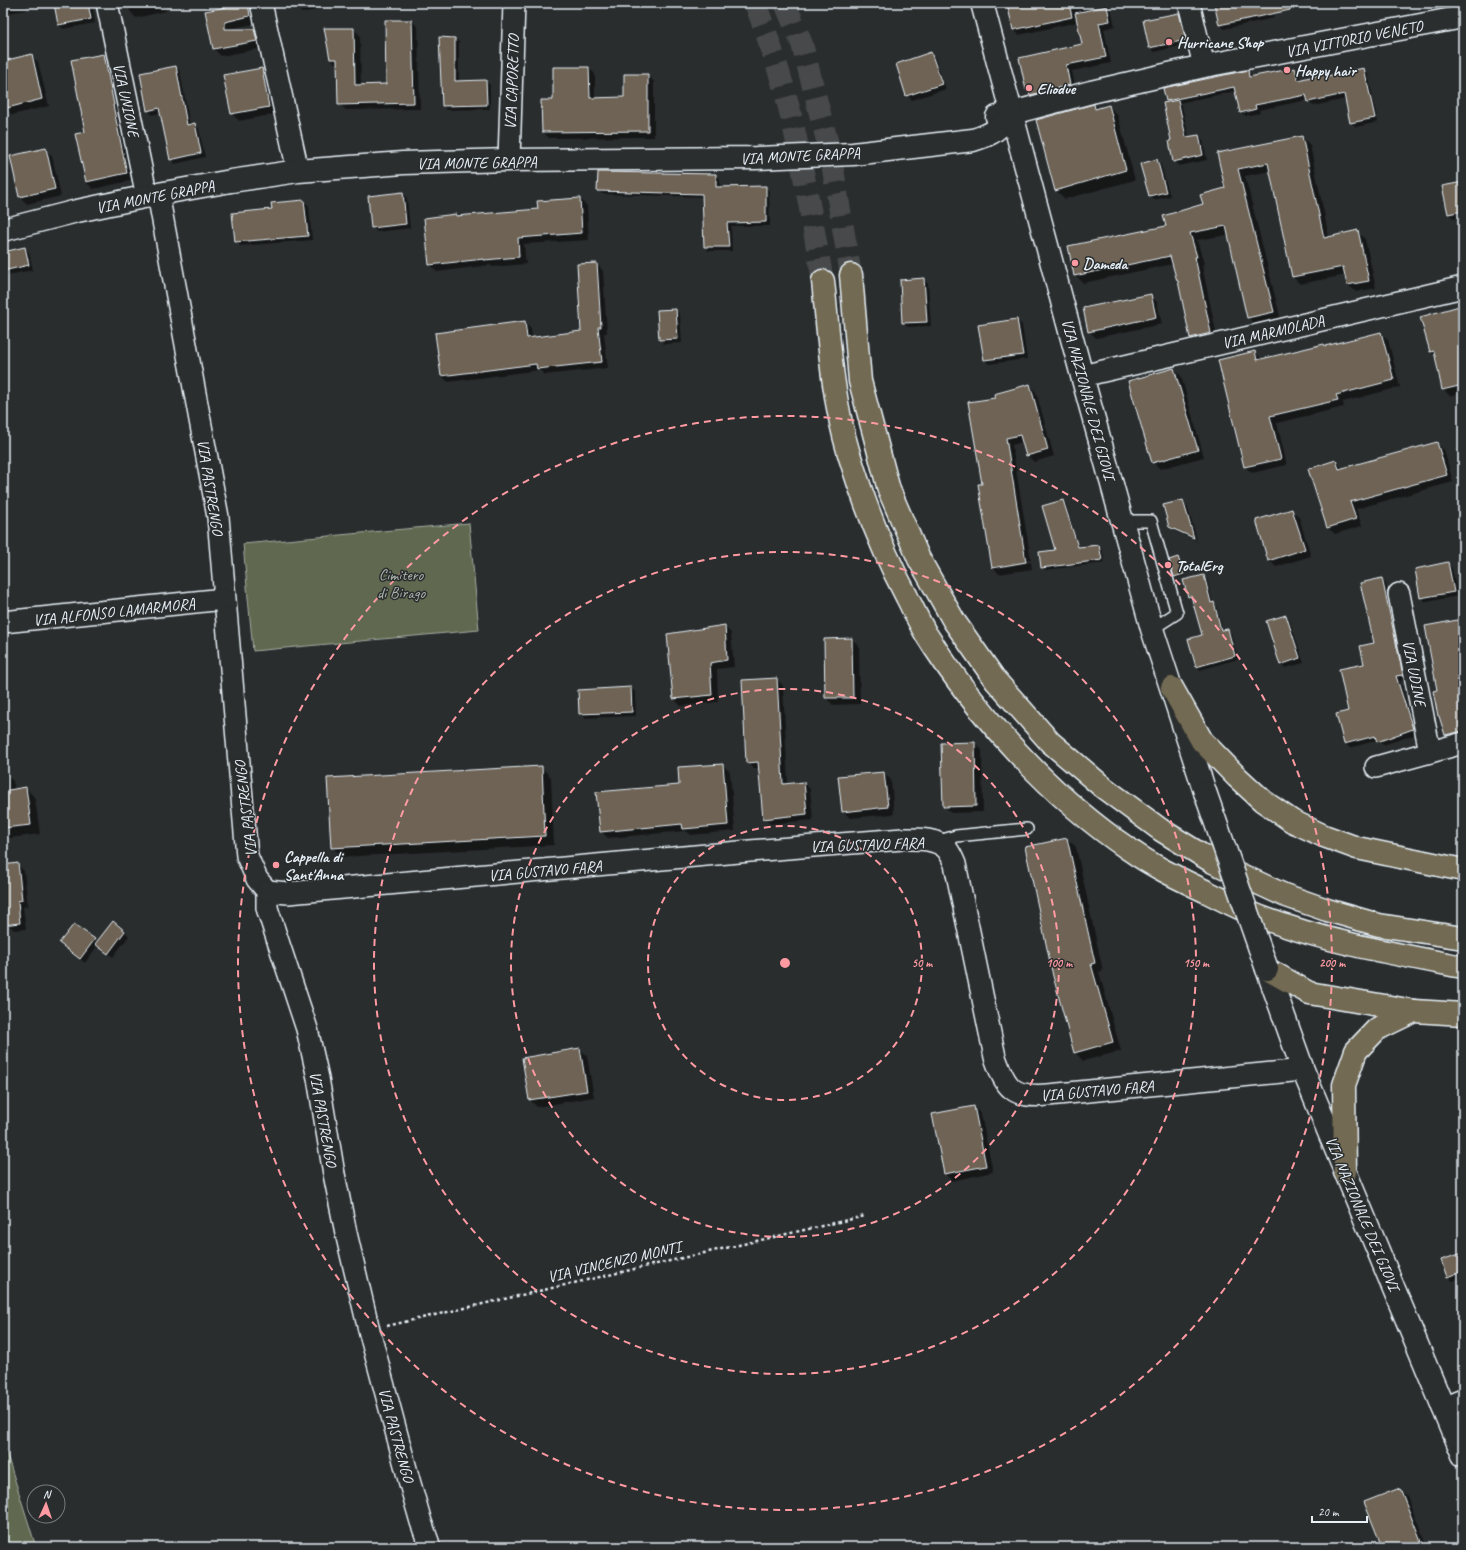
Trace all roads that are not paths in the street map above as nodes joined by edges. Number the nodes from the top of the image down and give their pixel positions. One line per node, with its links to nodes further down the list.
1 (106, 3): 11 (street, VIA UNIONE)
2 (261, 3): 10 (street)
3 (514, 3): 9 (street, VIA CAPORETTO)
4 (982, 3): 8 (main road, VIA NAZIONALE DEI GIOVI)
5 (1189, 3): 7 (street)
6 (1463, 19): 7 (main road, VIA VITTORIO VENETO)
7 (1204, 66): 8 (main road, VIA VITTORIO VENETO)
8 (1011, 113): 9 (main road, VIA MONTE GRAPPA); 16 (main road, VIA NAZIONALE DEI GIOVI)
9 (509, 160): 10 (main road, VIA MONTE GRAPPA)
10 (298, 171): 11 (main road, VIA MONTE GRAPPA)
11 (152, 196): 12 (main road, VIA MONTE GRAPPA); 19 (street, VIA PASTRENGO)
12 (4, 227)
13 (851, 275): 30 (highway)
14 (822, 281): 31 (highway)
15 (1463, 287): 16 (street, VIA MARMOLADA)
16 (1082, 376): 17 (main road, VIA NAZIONALE DEI GIOVI)
17 (1122, 521): 21 (main road, VIA NAZIONALE DEI GIOVI); 21 (lane)
18 (1399, 594): 24 (street, VIA UDINE)
19 (224, 600): 20 (street, VIA ALFONSO LAMARMORA); 29 (street, VIA PASTRENGO)
20 (3, 622)
21 (1152, 629): 22 (main road, VIA NAZIONALE DEI GIOVI)
22 (1172, 688): 28 (highway); 32 (main road, VIA NAZIONALE DEI GIOVI, bridge)
23 (1463, 743): 24 (street)
24 (1430, 752): 25 (street)
25 (1376, 767)
26 (1027, 829): 27 (lane)
27 (935, 842): 29 (street, VIA GUSTAVO FARA); 35 (street, VIA GUSTAVO FARA)
28 (1463, 870)
29 (267, 891): 39 (street, VIA PASTRENGO)
30 (1463, 938)
31 (1463, 967)
32 (1267, 969): 33 (highway); 35 (main road, VIA NAZIONALE DEI GIOVI)
33 (1414, 1011): 34 (highway); 36 (highway)
34 (1463, 1014)
35 (1303, 1070): 36 (main road, VIA NAZIONALE DEI GIOVI)
36 (1345, 1172): 37 (main road, VIA NAZIONALE DEI GIOVI)
37 (1453, 1404): 38 (main road, VIA NAZIONALE DEI GIOVI)
38 (1463, 1455)
39 (430, 1547)

